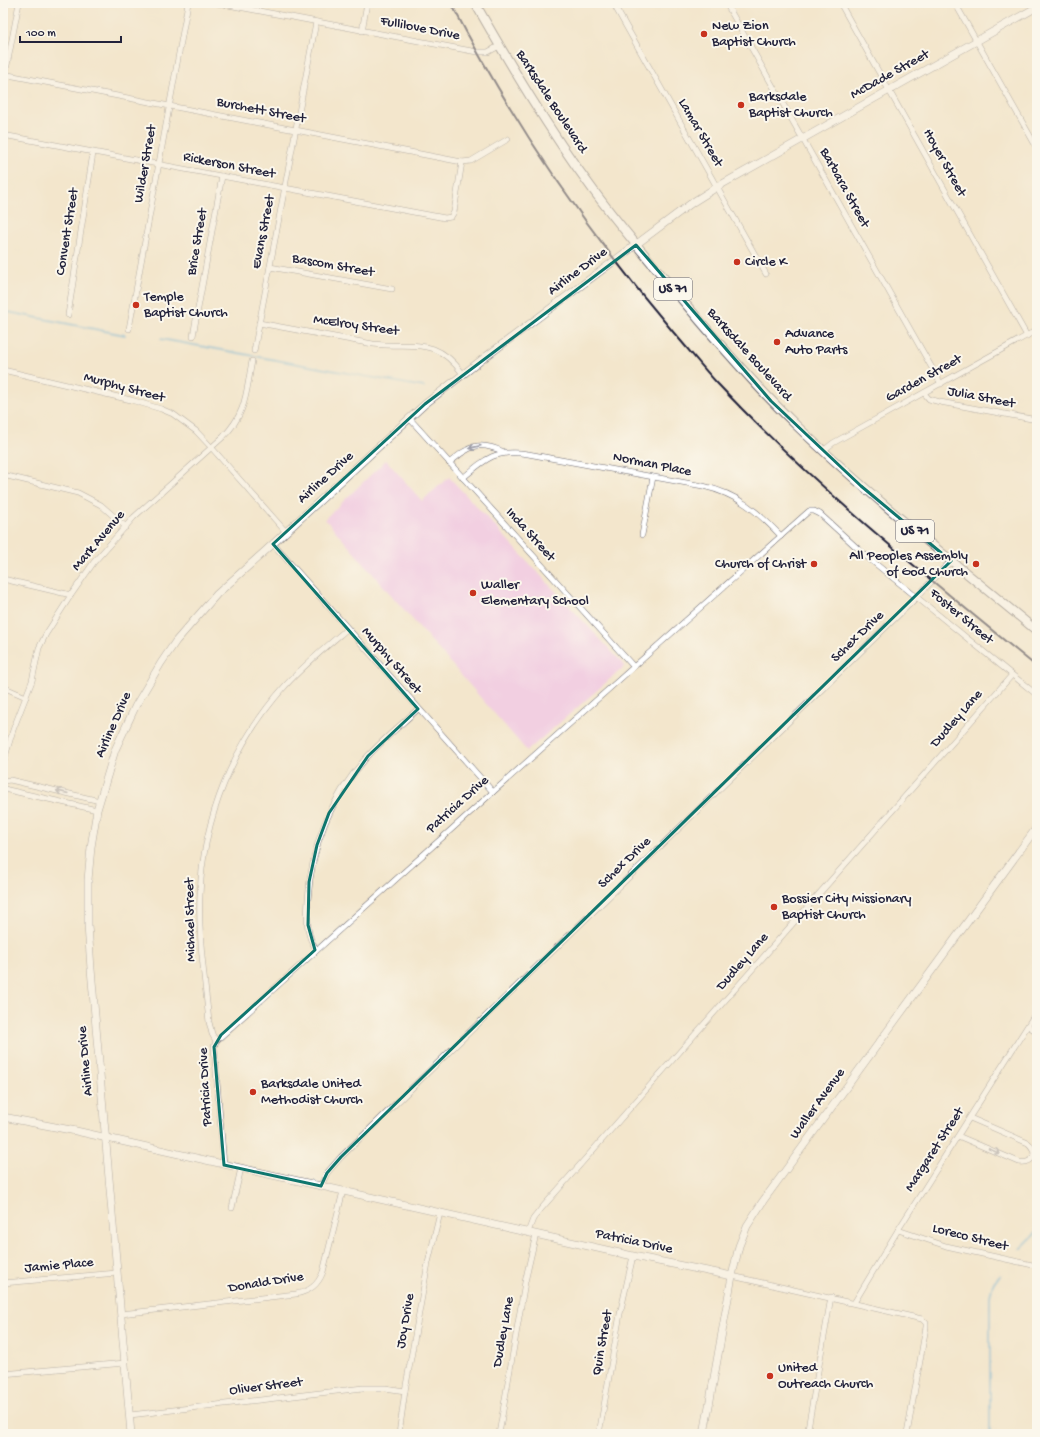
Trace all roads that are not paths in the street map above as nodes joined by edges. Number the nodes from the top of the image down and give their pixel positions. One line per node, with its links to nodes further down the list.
1 (19, 3): 15 (street)
2 (188, 3): 18 (street, Wilder Street)
3 (217, 3): 11 (street, Fullilove Drive)
4 (367, 3): 12 (street)
5 (475, 3): 14 (main road, Barksdale Boulevard / US 71)
6 (613, 3): 28 (street, Lamar Street)
7 (726, 3): 22 (street, Barbara Street)
8 (840, 3): 17 (street, Hoyer Street)
9 (955, 3): 13 (street)
10 (1037, 7): 13 (street, McDade Street)
11 (316, 22): 12 (street, Fullilove Drive); 19 (street, Evans Street)
12 (362, 31): 14 (street, Fullilove Drive)
13 (977, 41): 17 (street, McDade Street); 23 (street)
14 (499, 46): 30 (main road, Barksdale Boulevard / US 71)
15 (4, 74): 16 (street); 18 (street, Burchett Street)
16 (3, 86)
17 (889, 90): 22 (street, McDade Street); 39 (street, Hoyer Street)
18 (169, 106): 19 (street, Burchett Street); 26 (street, Wilder Street)
19 (296, 130): 25 (street, Burchett Street); 29 (street, Evans Street)
20 (3, 135): 24 (street, Rickerson Street)
21 (508, 139): 25 (street)
22 (802, 139): 28 (street, McDade Street); 44 (street, Barbara Street)
23 (1037, 148)
24 (93, 153): 26 (street, Rickerson Street); 34 (street, Convent Street)
25 (462, 162): 29 (street, Rickerson Street)
26 (158, 164): 27 (street, Rickerson Street); 36 (street, Wilder Street)
27 (222, 176): 29 (street, Rickerson Street); 38 (street, Brice Street)
28 (717, 187): 30 (street, McDade Street); 32 (street, Lamar Street)
29 (285, 189): 31 (street, Evans Street)
30 (636, 245): 43 (street, Airline Drive); 49 (main road, Barksdale Boulevard / US 71)
31 (270, 267): 33 (street, Bascom Street); 35 (street, Evans Street)
32 (766, 274)
33 (392, 289)
34 (68, 315)
35 (259, 323): 40 (street, Evans Street); 43 (street, McElroy Street)
36 (129, 329)
37 (1037, 330): 39 (street, Garden Street)
38 (193, 336)
39 (1027, 336): 44 (street, Garden Street)
40 (254, 351)
41 (252, 361): 48 (street, Mark Avenue)
42 (3, 370): 48 (street, Murphy Street)
43 (463, 374): 46 (street, Airline Drive)
44 (941, 384): 45 (street, Garden Street)
45 (924, 393): 47 (street, Julia Street); 49 (street, Garden Street)
46 (410, 419): 51 (street, Inda Street); 57 (street, Airline Drive)
47 (1037, 420)
48 (211, 447): 56 (street, Mark Avenue); 57 (street, Murphy Street)
49 (823, 451): 61 (main road, Barksdale Boulevard / US 71)
50 (504, 452): 51 (street, Norman Place, one-way to 51); 53 (street, Norman Place); 54 (street, Norman Place)
51 (449, 463): 54 (street, Inda Street)
52 (3, 475): 56 (street)
53 (653, 477): 58 (street); 59 (street, Norman Place)
54 (463, 478): 67 (street, Inda Street)
55 (814, 511): 59 (street, Patricia Drive); 64 (street, Foster Street)
56 (126, 527): 63 (street, Mark Avenue)
57 (286, 532): 60 (street, Airline Drive)
58 (642, 535)
59 (781, 536): 67 (street, Patricia Drive)
60 (273, 544): 65 (street, Murphy Street); 77 (street, Airline Drive)
61 (951, 561): 64 (street, Schex Drive); 66 (main road, Barksdale Boulevard / US 71)
62 (3, 579): 63 (street)
63 (71, 595): 71 (street, Mark Avenue)
64 (917, 597): 68 (street, Foster Street); 91 (street, Schex Drive)
65 (347, 629): 72 (street, Murphy Street); 84 (street, Michael Street)
66 (1037, 631)
67 (633, 666): 76 (street, Patricia Drive)
68 (1012, 675): 70 (street, Foster Street); 96 (street, Dudley Lane)
69 (3, 687): 71 (street)
70 (1037, 695)
71 (26, 697): 73 (street, Mark Avenue)
72 (418, 709): 76 (street, Murphy Street); 80 (street)
73 (3, 764)
74 (3, 781): 77 (street, one-way to 74)
75 (3, 788): 78 (street)
76 (492, 792): 80 (street, Patricia Drive)
77 (100, 801): 78 (street, Airline Drive)
78 (97, 810): 88 (street, Airline Drive)
79 (1037, 827): 101 (street, Waller Avenue)
80 (317, 949): 84 (street, Patricia Drive)
81 (1037, 1012): 82 (street, Margaret Street)
82 (1028, 1026): 83 (street); 86 (street, Margaret Street)
83 (1037, 1032)
84 (216, 1041): 89 (street, Patricia Drive)
85 (3, 1117): 88 (street, Patricia Drive)
86 (970, 1118): 87 (street, Margaret Street); 87 (street, one-way to 86)
87 (958, 1136): 95 (street, Margaret Street)
88 (105, 1138): 89 (street, Patricia Drive); 100 (street, Airline Drive)
89 (224, 1165): 90 (street, Patricia Drive)
90 (241, 1168): 91 (street, Patricia Drive); 93 (street)
91 (321, 1186): 92 (street, Patricia Drive)
92 (343, 1191): 94 (street, Patricia Drive); 105 (street, Donald Drive)
93 (232, 1208)
94 (440, 1213): 96 (street, Patricia Drive); 108 (street, Joy Drive)
95 (898, 1230): 99 (street, Loreco Street); 104 (street, Margaret Street)
96 (528, 1232): 97 (street, Patricia Drive)
97 (536, 1234): 98 (street, Patricia Drive); 112 (street, Dudley Lane)
98 (633, 1256): 101 (street, Patricia Drive); 113 (street, Quin Street)
99 (1037, 1266)
100 (117, 1273): 102 (street, Jamie Place); 105 (street, Airline Drive)
101 (732, 1276): 103 (street, Patricia Drive); 114 (street, Waller Avenue)
102 (3, 1283)
103 (831, 1297): 104 (street, Patricia Drive); 115 (street)
104 (854, 1303): 116 (street, Patricia Drive)
105 (121, 1314): 106 (street, Airline Drive)
106 (125, 1363): 107 (street); 109 (street, Airline Drive)
107 (3, 1374)
108 (406, 1391): 109 (street, Oliver Street); 111 (street, Joy Drive)
109 (130, 1415): 110 (street, Airline Drive)
110 (131, 1434)
111 (399, 1434)
112 (499, 1434)
113 (599, 1434)
114 (704, 1434)
115 (807, 1434)
116 (907, 1434)

